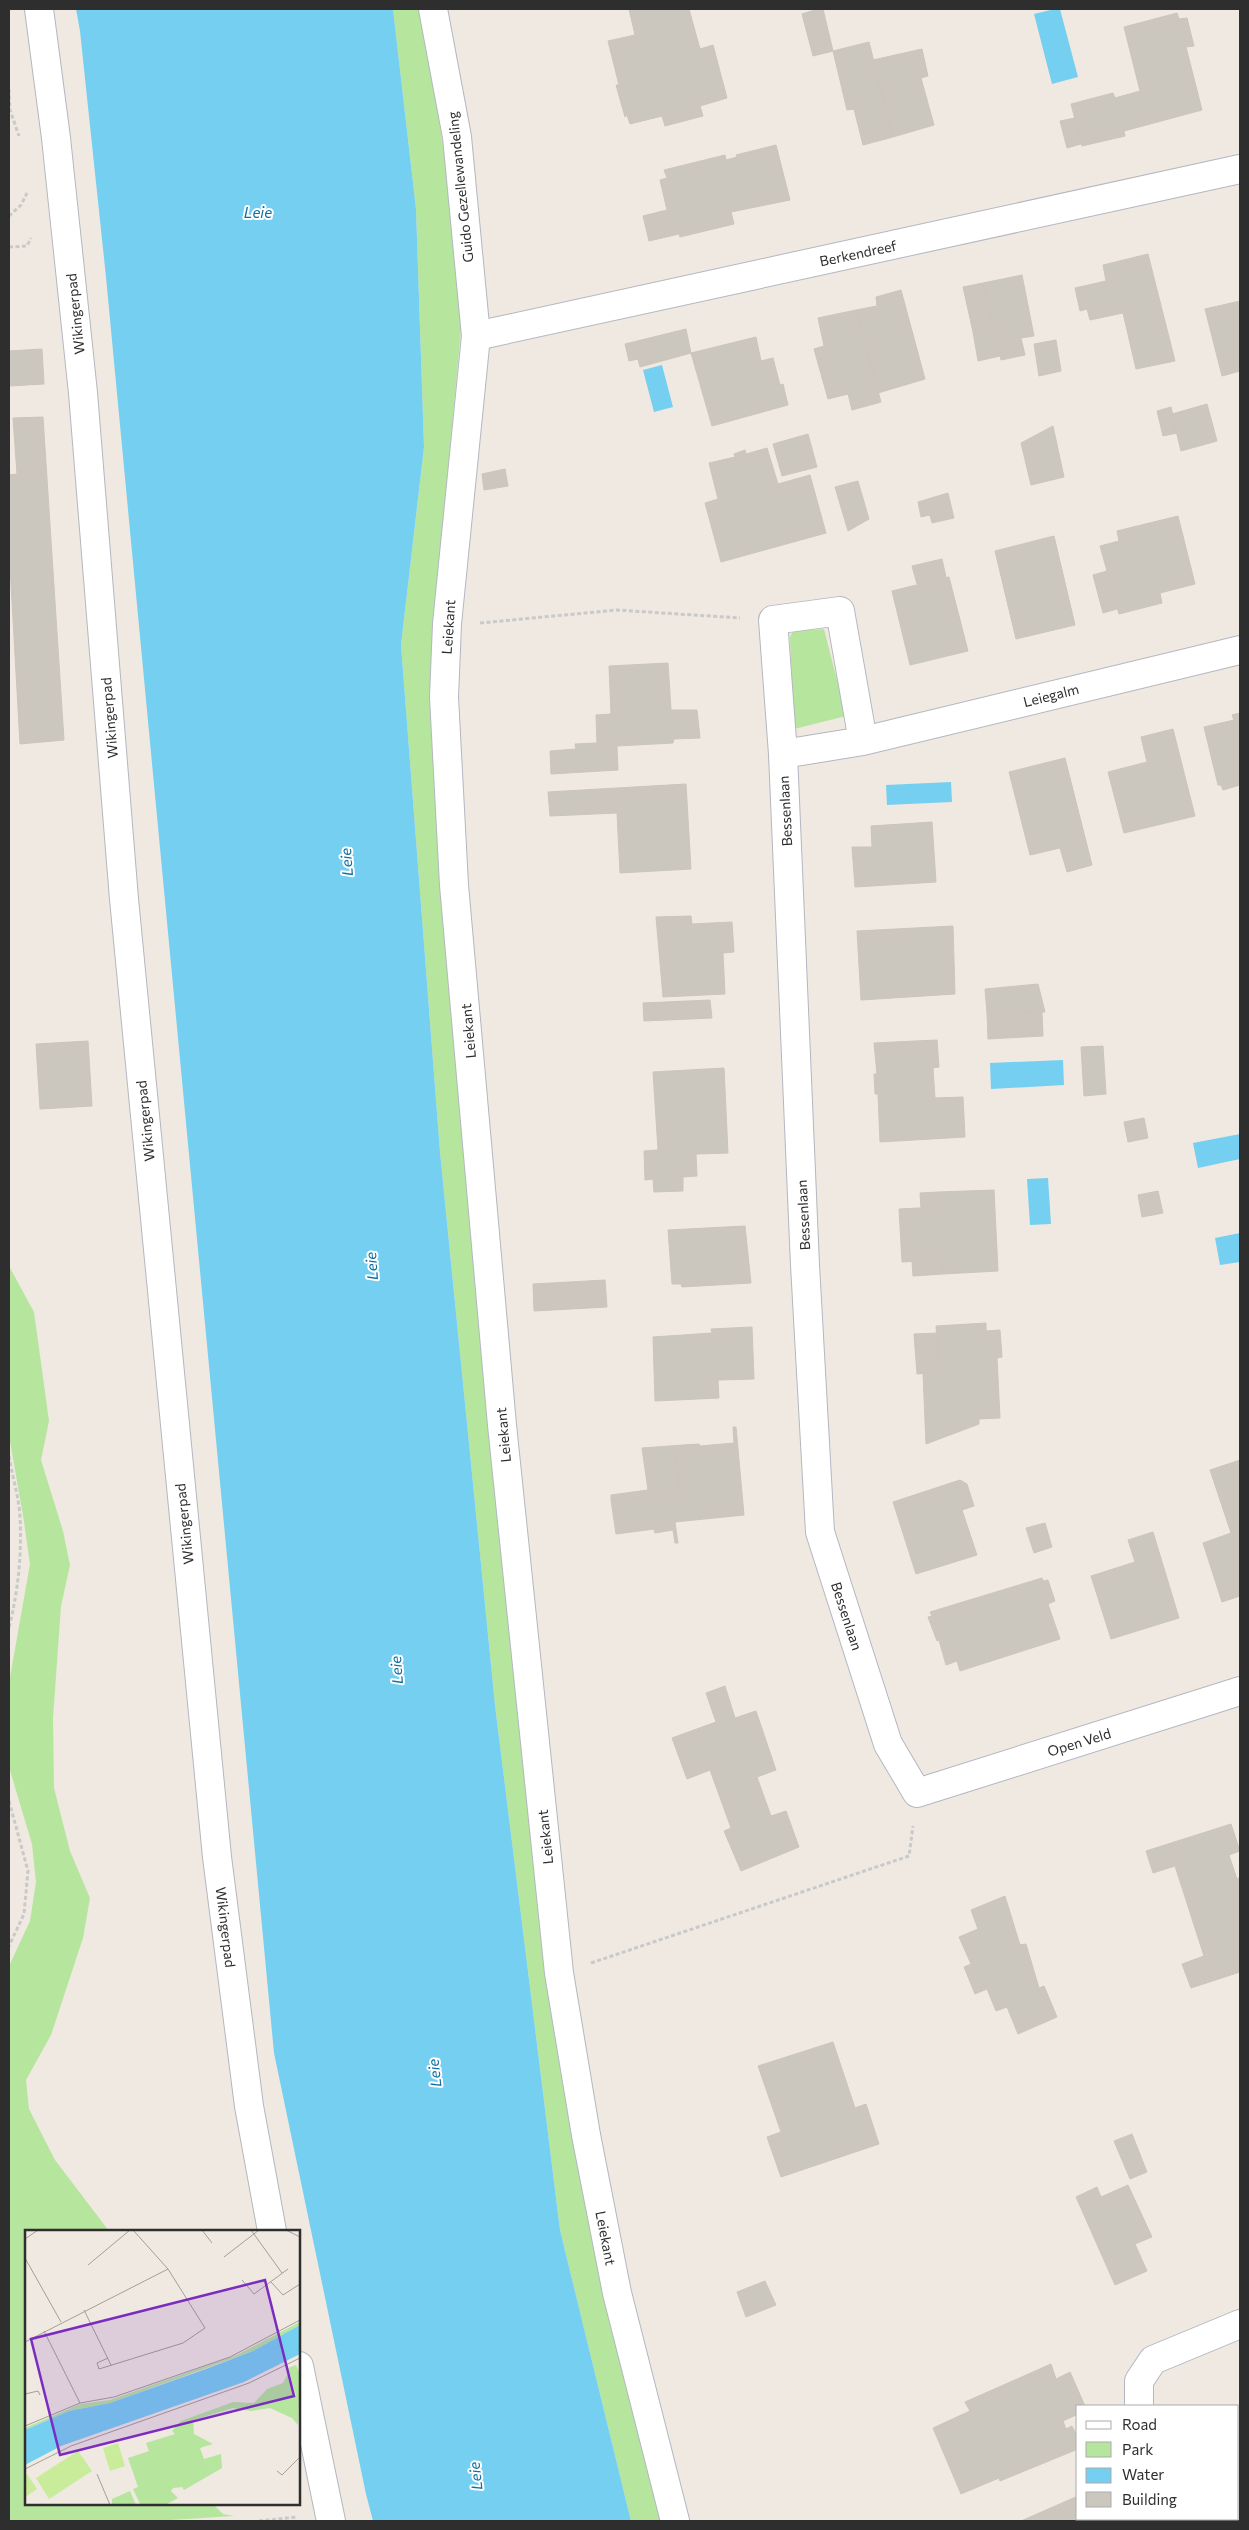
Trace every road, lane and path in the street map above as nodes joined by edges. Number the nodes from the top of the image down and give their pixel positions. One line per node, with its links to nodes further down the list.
1 (39, 9): 19 (street, Wikingerpad)
2 (433, 9): 6 (street, Guido Gezellewandeling)
3 (1240, 169): 6 (street, Berkendreef)
4 (30, 186): 5 (path)
5 (9, 216)
6 (476, 336): 8 (street, Leiekant)
7 (773, 620): 8 (path); 10 (street); 11 (street, Bessenlaan)
8 (448, 624): 18 (street, Leiekant)
9 (1240, 650): 10 (street, Leiegalm)
10 (863, 741): 11 (street, Leiegalm)
11 (783, 754): 15 (street, Bessenlaan)
12 (9, 1456): 13 (path)
13 (9, 1628)
14 (1240, 1691): 15 (street, Open Veld)
15 (917, 1793): 18 (path)
16 (9, 1801): 17 (path)
17 (9, 1946)
18 (559, 1974): 24 (street, Leiekant)
19 (272, 2230)
20 (1240, 2324): 22 (street)
21 (300, 2371): 23 (street)
22 (1139, 2405)
23 (331, 2521)
24 (675, 2521)

